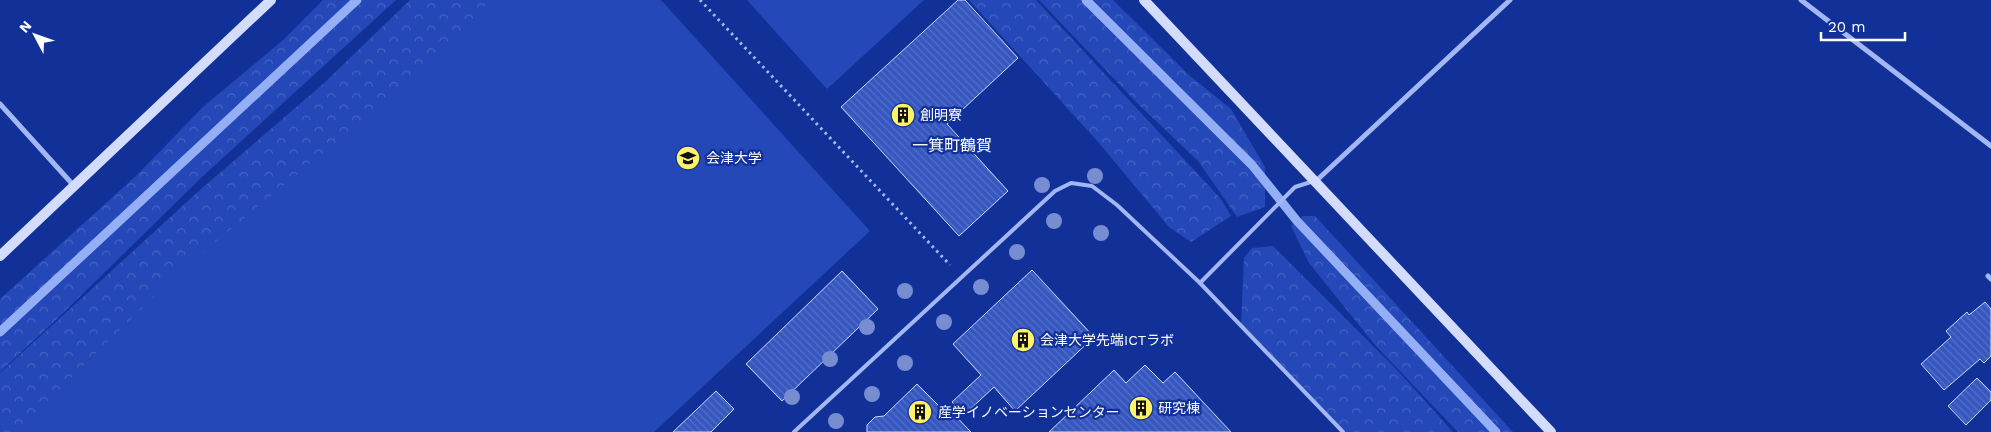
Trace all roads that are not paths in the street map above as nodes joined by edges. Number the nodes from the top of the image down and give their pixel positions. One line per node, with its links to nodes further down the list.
1 (271, 0): 8 (street)
2 (1144, 0): 7 (street)
3 (1510, 0): 7 (street)
4 (1801, 0): 6 (street)
5 (0, 104): 8 (street)
6 (1991, 146)
7 (1316, 181): 10 (lane); 13 (street)
8 (75, 186): 9 (street)
9 (0, 256)
10 (1200, 283): 11 (lane); 12 (lane)
11 (794, 432)
12 (1343, 432)
13 (1551, 432)

